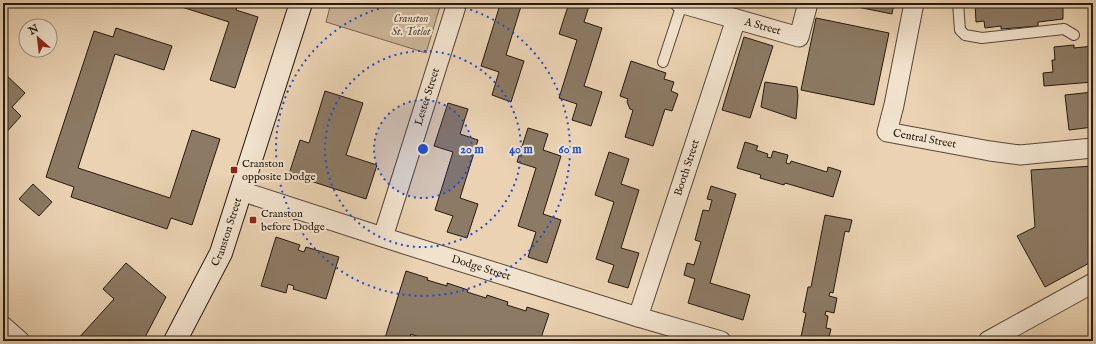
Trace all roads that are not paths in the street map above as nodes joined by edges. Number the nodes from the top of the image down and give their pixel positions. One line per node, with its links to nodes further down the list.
1 (301, 3): 11 (main road, Cranston Street)
2 (457, 3): 12 (street, Lester Street)
3 (681, 3): 7 (street, A Street); 9 (lane)
4 (808, 3): 7 (street, A Street)
5 (914, 3): 10 (street, Central Street)
6 (958, 3): 8 (lane)
7 (736, 19): 14 (street, Booth Street)
8 (1074, 35)
9 (663, 62)
10 (1093, 148)
11 (242, 191): 12 (street, Dodge Street); 17 (main road, Cranston Street)
12 (383, 237): 14 (street, Dodge Street)
13 (1093, 283): 19 (street)
14 (638, 317): 18 (street, Dodge Street)
15 (3, 326): 16 (street)
16 (20, 341)
17 (175, 341)
18 (721, 341)
19 (988, 341)

